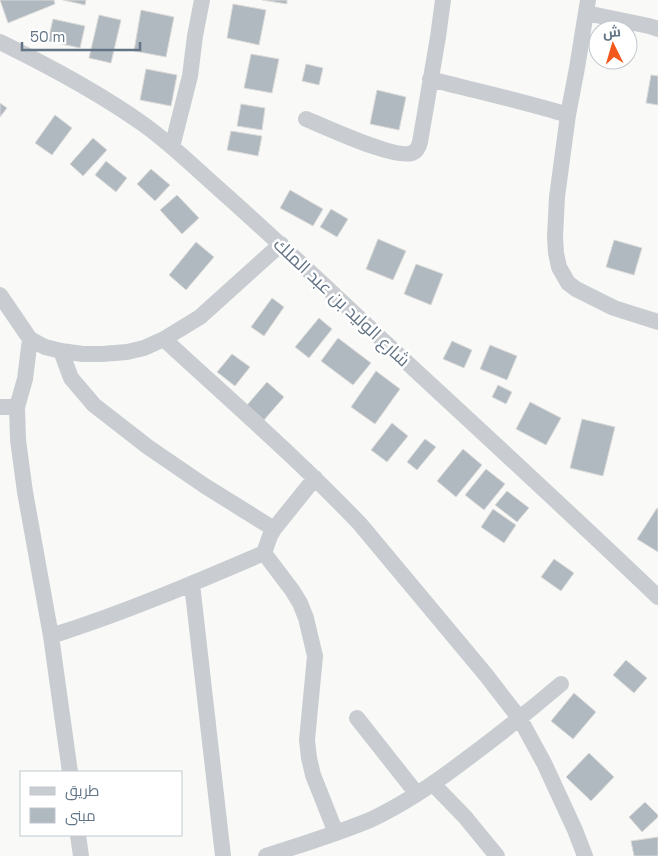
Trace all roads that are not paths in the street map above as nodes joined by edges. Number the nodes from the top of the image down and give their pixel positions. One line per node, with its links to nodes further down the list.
1 (202, 0): 9 (street)
2 (443, 0): 6 (street)
3 (587, 6): 4 (street); 7 (street)
4 (658, 29)
5 (0, 42): 9 (street, شارع الوليد بن عبد الملك)
6 (430, 79): 7 (street); 8 (street)
7 (568, 115): 12 (street)
8 (306, 119)
9 (172, 147): 10 (street, شارع الوليد بن عبد الملك)
10 (281, 244): 14 (street); 22 (street, شارع الوليد بن عبد الملك)
11 (0, 294): 13 (street)
12 (658, 322)
13 (30, 339): 15 (street); 17 (street)
14 (164, 339): 15 (street); 18 (street)
15 (61, 352): 19 (street)
16 (0, 407): 17 (street)
17 (17, 407): 23 (street)
18 (315, 478): 19 (street); 26 (street)
19 (274, 529): 20 (street)
20 (264, 553): 21 (street); 30 (street)
21 (192, 584): 23 (street); 33 (street)
22 (658, 597)
23 (51, 636): 27 (street)
24 (561, 684): 26 (street)
25 (357, 718): 29 (street)
26 (520, 719): 28 (street); 36 (street)
27 (70, 771)
28 (433, 784): 29 (street); 35 (street)
29 (417, 794): 30 (street)
30 (336, 833): 34 (street)
31 (78, 836): 32 (street)
32 (81, 856)
33 (223, 856)
34 (266, 856)
35 (497, 856)
36 (586, 856)

